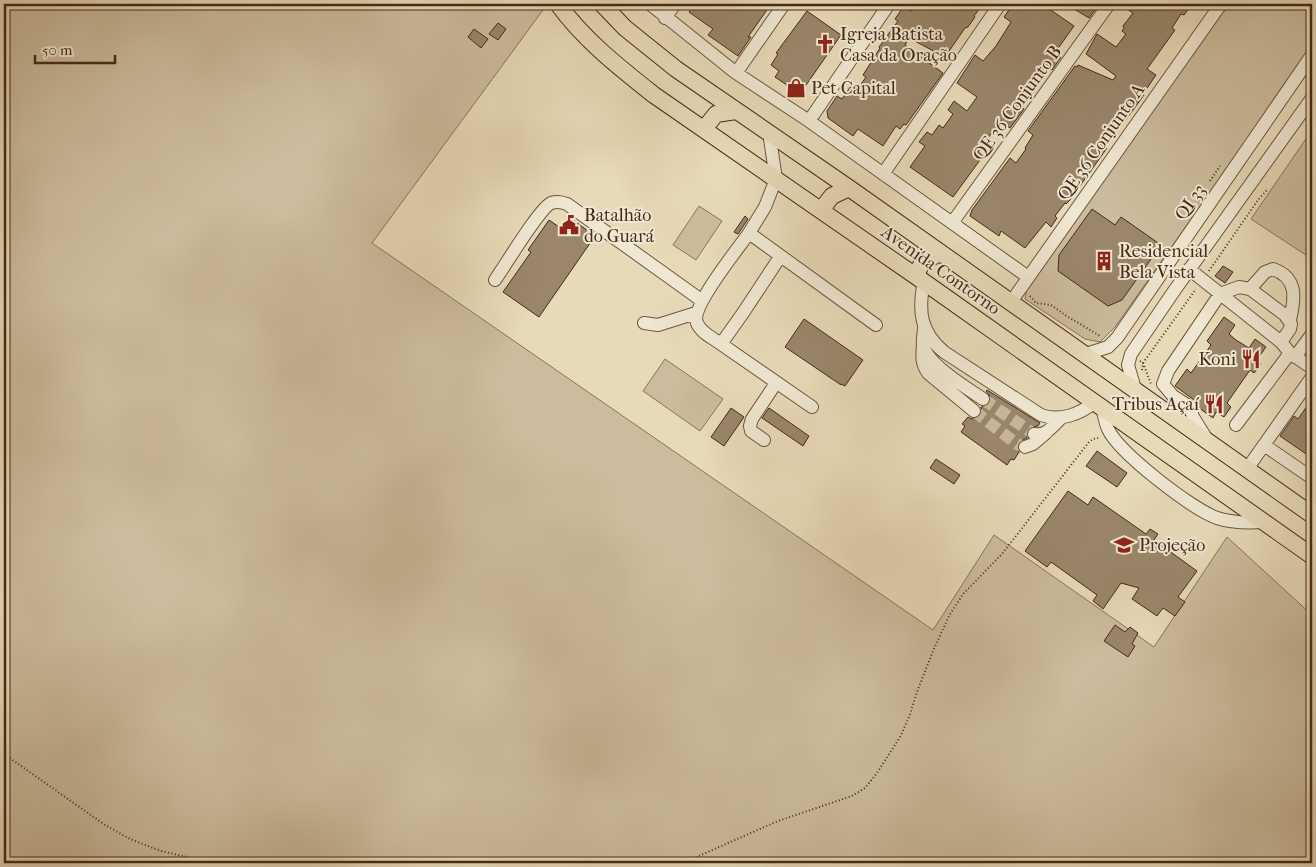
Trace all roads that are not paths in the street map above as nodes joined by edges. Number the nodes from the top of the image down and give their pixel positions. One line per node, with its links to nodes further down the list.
1 (558, 4): 16 (main road, Avenida Contorno)
2 (602, 4): 14 (main road, Avenida Contorno)
3 (650, 4): 10 (street)
4 (675, 4): 10 (street)
5 (784, 4): 12 (street)
6 (889, 4): 15 (street)
7 (1000, 4): 18 (street)
8 (1110, 4): 22 (street, QE 36 Conjunto B)
9 (1221, 4): 27 (street, QE 36 Conjunto A)
10 (666, 18): 12 (street)
11 (1312, 56): 28 (street, QI 33)
12 (736, 73): 15 (street)
13 (1312, 98): 26 (street)
14 (736, 111): 16 (main road); 17 (main road, Avenida Contorno)
15 (809, 121): 18 (street)
16 (706, 130): 19 (main road, Avenida Contorno)
17 (769, 132): 19 (street); 20 (main road, Avenida Contorno)
18 (882, 174): 22 (street)
19 (776, 179): 21 (main road, Avenida Contorno); 23 (street)
20 (849, 188): 21 (main road); 24 (main road, Avenida Contorno)
21 (821, 210): 29 (main road, Avenida Contorno)
22 (952, 223): 27 (street)
23 (749, 233): 25 (street); 34 (street)
24 (941, 253): 29 (main road); 35 (main road, Avenida Contorno)
25 (780, 257): 39 (street); 43 (street)
26 (1189, 269): 32 (street); 33 (street)
27 (1028, 277): 35 (street, QE 36 Conjunto A)
28 (1158, 278): 32 (street); 45 (street, QI 33)
29 (921, 279): 40 (street); 52 (main road, Avenida Contorno)
30 (495, 280): 34 (street)
31 (1250, 289): 33 (street); 37 (street); 37 (street)
32 (1174, 291): 49 (street)
33 (1220, 294): 42 (street); 60 (street)
34 (702, 300): 36 (street)
35 (1011, 302): 45 (main road, Avenida Contorno)
36 (696, 313): 38 (street); 43 (street)
37 (1290, 320): 42 (street)
38 (644, 323)
39 (876, 325)
40 (924, 328): 44 (street); 55 (street)
41 (1312, 334): 46 (street)
42 (1281, 342): 46 (street)
43 (721, 344): 50 (street)
44 (923, 344): 51 (street); 54 (street)
45 (1086, 354): 49 (main road, Avenida Contorno)
46 (1292, 355): 47 (street); 56 (street)
47 (1312, 368)
48 (1312, 376): 61 (street)
49 (1138, 381): 60 (main road, Avenida Contorno)
50 (776, 382): 53 (street); 59 (street)
51 (983, 399)
52 (1099, 404): 55 (street); 66 (main road, Avenida Contorno); 66 (street)
53 (812, 408)
54 (974, 411)
55 (1060, 419): 57 (street)
56 (1236, 425)
57 (1047, 432): 58 (street); 62 (street)
58 (1034, 434)
59 (764, 440)
60 (1213, 445): 63 (main road, Avenida Contorno)
61 (1264, 445): 63 (street); 64 (street)
62 (1025, 447)
63 (1247, 469): 65 (main road, Avenida Contorno)
64 (1312, 478)
65 (1312, 515)
66 (1263, 522): 67 (main road, Avenida Contorno)
67 (1308, 550)

